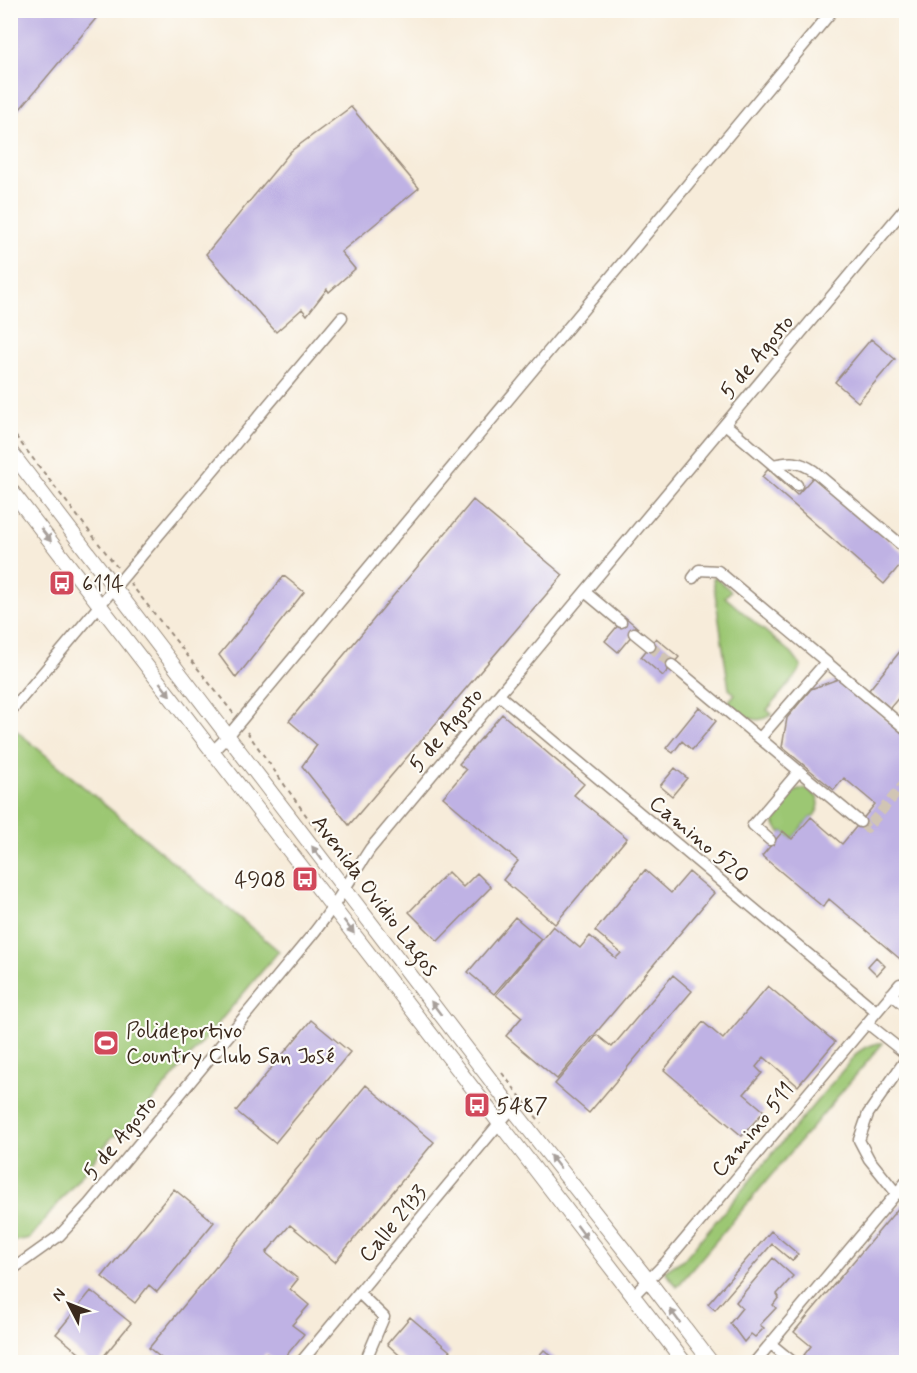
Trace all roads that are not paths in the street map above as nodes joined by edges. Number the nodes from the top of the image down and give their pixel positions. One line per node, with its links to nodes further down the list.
1 (833, 10): 22 (street)
2 (906, 207): 4 (street, 5 de Agosto)
3 (342, 317): 11 (street)
4 (725, 424): 6 (street); 12 (street, 5 de Agosto)
5 (10, 451): 11 (main road, Avenida Ovidio Lagos)
6 (773, 465): 7 (street); 9 (street)
7 (797, 485)
8 (10, 489): 13 (main road, Avenida Ovidio Lagos, one-way to 13)
9 (906, 549)
10 (693, 578): 17 (street)
11 (115, 588): 13 (street); 22 (main road, Avenida Ovidio Lagos)
12 (585, 592): 14 (street); 19 (street, 5 de Agosto)
13 (100, 604): 20 (street); 24 (main road, Avenida Ovidio Lagos, one-way to 24)
14 (621, 622)
15 (634, 633): 16 (street)
16 (650, 646)
17 (826, 662): 21 (street); 23 (street)
18 (672, 665): 23 (street)
19 (499, 695): 28 (street, 5 de Agosto); 33 (street, Camino 520)
20 (10, 712)
21 (906, 729)
22 (228, 736): 24 (street); 28 (main road, Avenida Ovidio Lagos, one-way to 22)
23 (760, 738): 25 (street)
24 (213, 751): 29 (main road, Avenida Ovidio Lagos)
25 (799, 771): 26 (street); 27 (street)
26 (860, 822)
27 (770, 840)
28 (344, 888): 29 (street, 5 de Agosto); 37 (main road, Avenida Ovidio Lagos, one-way to 28)
29 (333, 907): 38 (main road, Avenida Ovidio Lagos, one-way to 38); 41 (street, 5 de Agosto)
30 (900, 984): 31 (street, Camino 511)
31 (891, 994): 32 (street); 33 (street, Camino 511)
32 (906, 1006)
33 (876, 1011): 34 (street, Camino 511)
34 (867, 1023): 35 (street); 42 (street, Camino 511)
35 (906, 1054)
36 (906, 1059): 40 (street)
37 (512, 1108): 38 (street, Calle 2133); 42 (main road, Avenida Ovidio Lagos, one-way to 37)
38 (500, 1124): 43 (street, Calle 2133); 44 (main road, Avenida Ovidio Lagos, one-way to 44)
39 (906, 1182): 40 (street)
40 (897, 1194): 45 (street)
41 (10, 1271)
42 (648, 1280): 44 (street, Camino 511); 49 (main road, Avenida Ovidio Lagos, one-way to 42)
43 (359, 1293): 46 (street, Calle 2133); 47 (street)
44 (632, 1297): 48 (main road, Avenida Ovidio Lagos)
45 (771, 1344): 50 (street); 51 (street)
46 (301, 1362)
47 (371, 1362)
48 (684, 1362)
49 (711, 1362)
50 (756, 1362)
51 (793, 1362)

